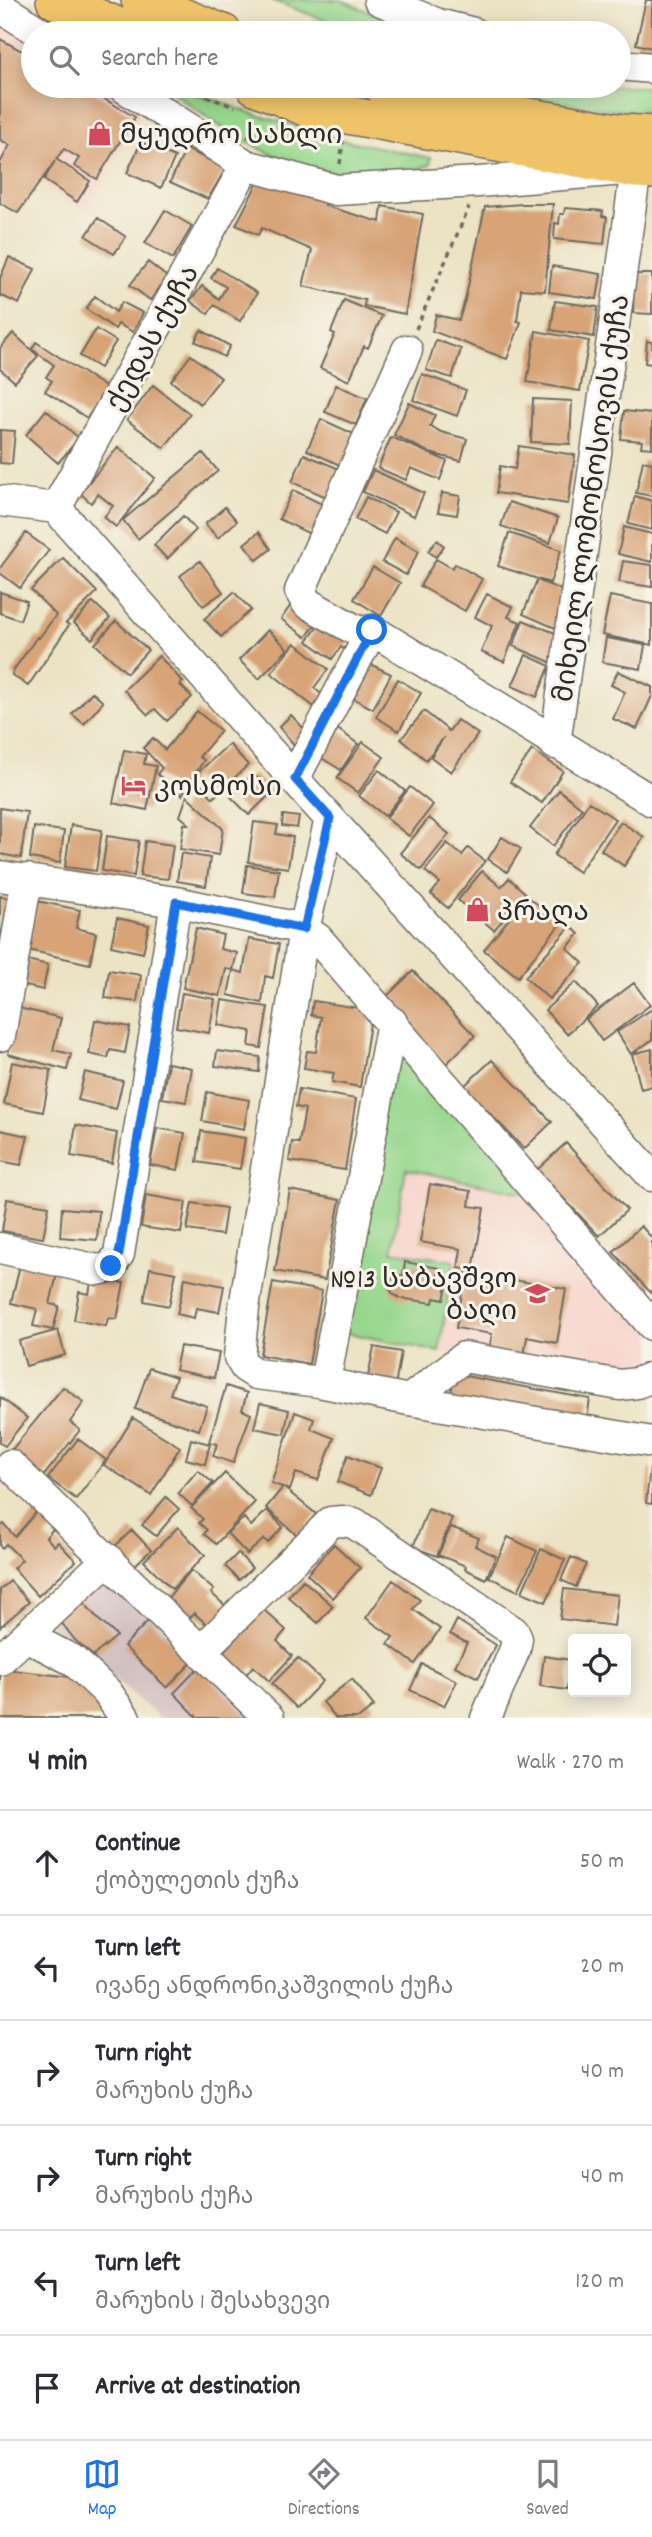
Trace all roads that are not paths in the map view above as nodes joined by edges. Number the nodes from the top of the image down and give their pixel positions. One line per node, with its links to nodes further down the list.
1 (55, 0): 6 (main road)
2 (140, 0): 7 (main road)
3 (379, 0): 8 (street)
4 (0, 7): 5 (street)
5 (22, 21)
6 (105, 21)
7 (193, 21)
8 (431, 21)
9 (631, 66): 10 (street)
10 (652, 68)
11 (144, 98): 15 (street)
12 (434, 98): 14 (main road)
13 (255, 100): 16 (main road)
14 (652, 135)
15 (246, 155): 16 (street); 19 (street, ქედას ქუჩა)
16 (644, 170): 21 (street, მიხეილ ლომონოსოვის ქუჩა)
17 (407, 350): 20 (street)
18 (0, 501): 19 (street)
19 (56, 508): 22 (street)
20 (372, 630): 21 (street); 22 (street)
21 (555, 744): 23 (street)
22 (295, 779): 24 (street)
23 (652, 801)
24 (330, 818): 27 (street); 30 (street)
25 (13, 878): 26 (street); 29 (street)
26 (176, 902): 27 (street); 31 (street)
27 (304, 929): 28 (street); 34 (street)
28 (392, 1022): 32 (street); 34 (street)
29 (0, 1036)
30 (652, 1176)
31 (0, 1248)
32 (652, 1325)
33 (652, 1377): 35 (street)
34 (319, 1382): 35 (street)
35 (409, 1400): 36 (street)
36 (652, 1442)
37 (10, 1465): 38 (street)
38 (108, 1559): 39 (street); 40 (street)
39 (26, 1636): 41 (street); 42 (street)
40 (202, 1650): 43 (street); 44 (street)
41 (0, 1660)
42 (125, 1718)
43 (269, 1718)
44 (486, 1718)

